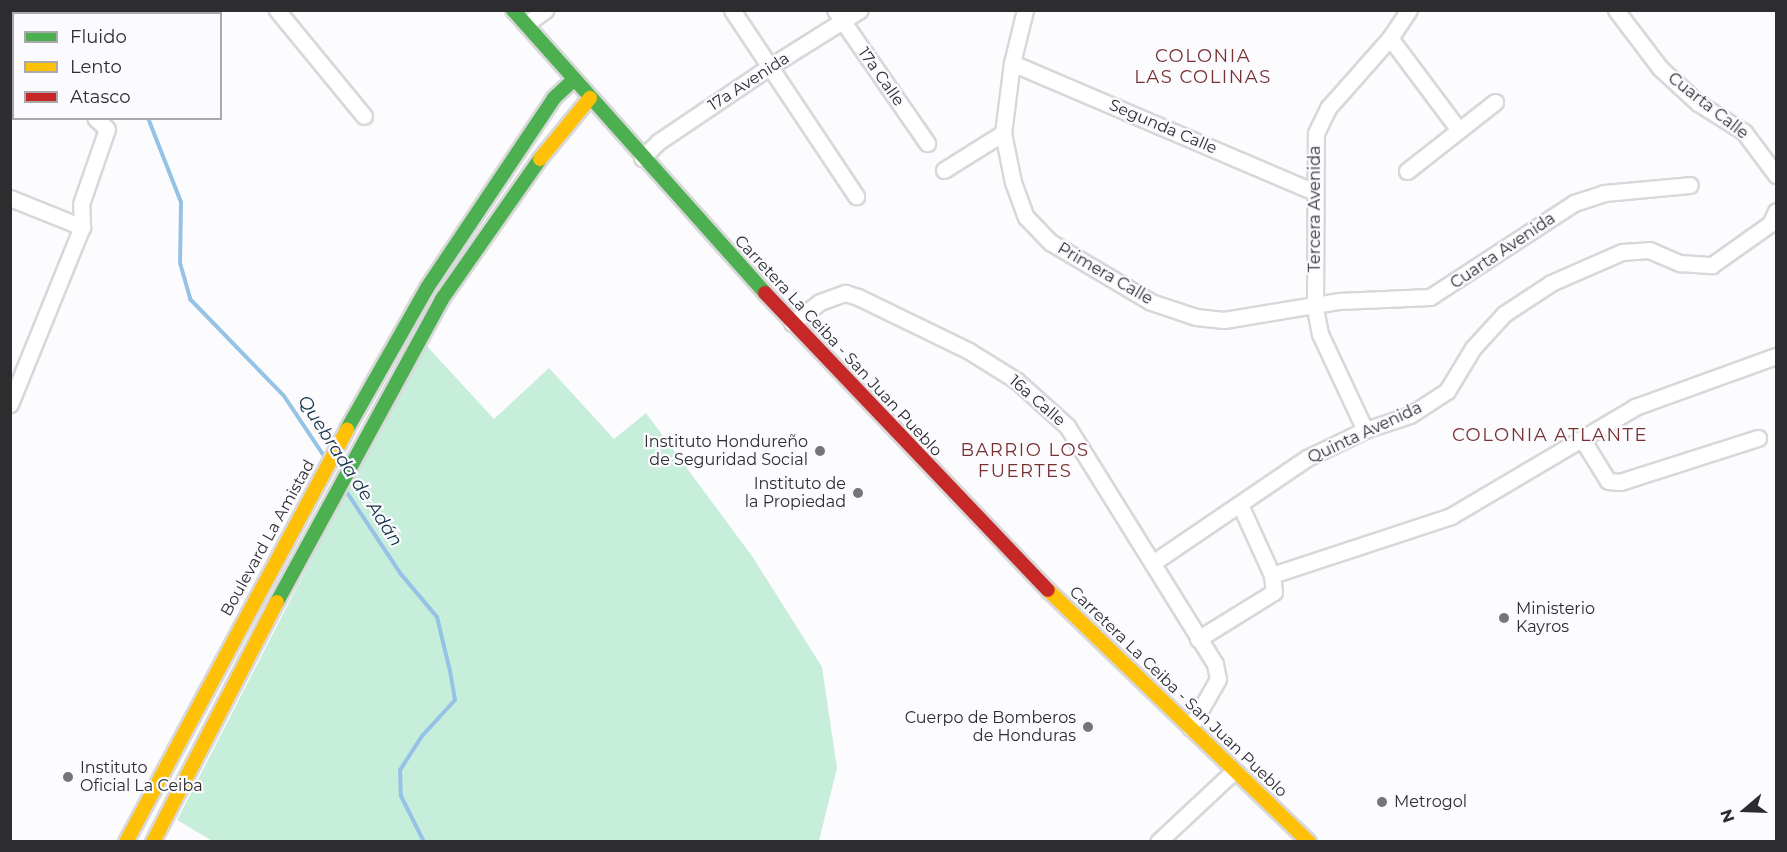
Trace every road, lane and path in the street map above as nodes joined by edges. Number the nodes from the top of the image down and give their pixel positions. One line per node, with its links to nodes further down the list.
1 (277, 10): 17 (street)
2 (513, 10): 10 (street, Carretera La Ceiba - San Juan Pueblo)
3 (546, 10): 10 (street)
4 (732, 10): 13 (street)
5 (860, 10): 9 (street, 17a Avenida)
6 (1025, 10): 12 (street, Primera Calle)
7 (1409, 10): 11 (street, Tercera Avenida)
8 (1619, 13): 25 (street, Cuarta Calle)
9 (839, 16): 13 (street, 17a Avenida); 21 (street, 17a Calle)
10 (526, 24): 14 (street, Carretera La Ceiba - San Juan Pueblo)
11 (1390, 38): 19 (street); 27 (street, Tercera Avenida)
12 (1011, 63): 20 (street, Primera Calle); 27 (street, Segunda Calle)
13 (769, 67): 22 (street, 17a Avenida); 28 (street)
14 (573, 80): 15 (street, Carretera La Ceiba - San Juan Pueblo); 45 (street, Boulevard La Amistad)
15 (590, 98): 22 (street, Carretera La Ceiba - San Juan Pueblo); 46 (street)
16 (1495, 102): 19 (street)
17 (364, 116)
18 (97, 120): 31 (street)
19 (1458, 129): 24 (street)
20 (1004, 133): 23 (street); 32 (street, Primera Calle)
21 (927, 143)
22 (642, 158): 33 (street, Carretera La Ceiba - San Juan Pueblo)
23 (944, 170)
24 (1407, 171)
25 (1776, 175)
26 (1690, 186): 32 (street, Cuarta Avenida)
27 (1315, 192): 32 (street, Tercera Avenida)
28 (856, 196)
29 (10, 198): 31 (street)
30 (1776, 211): 36 (street, Quinta Avenida)
31 (82, 226): 35 (street)
32 (1315, 308): 36 (street, Tercera Avenida)
33 (792, 322): 40 (street, 16a Calle); 43 (street, Carretera La Ceiba - San Juan Pueblo)
34 (1776, 356): 38 (street)
35 (10, 404)
36 (1365, 430): 39 (street, Quinta Avenida)
37 (1758, 438): 38 (street)
38 (1582, 439): 41 (street)
39 (1240, 507): 40 (street, Quinta Avenida); 41 (street)
40 (1154, 562): 42 (street, 16a Calle)
41 (1272, 575): 42 (street)
42 (1198, 639): 43 (street, 16a Calle)
43 (1190, 729): 44 (street, Carretera La Ceiba - San Juan Pueblo)
44 (1234, 771): 47 (street); 48 (street, Carretera La Ceiba - San Juan Pueblo)
45 (126, 842)
46 (153, 842)
47 (1158, 842)
48 (1309, 842)

